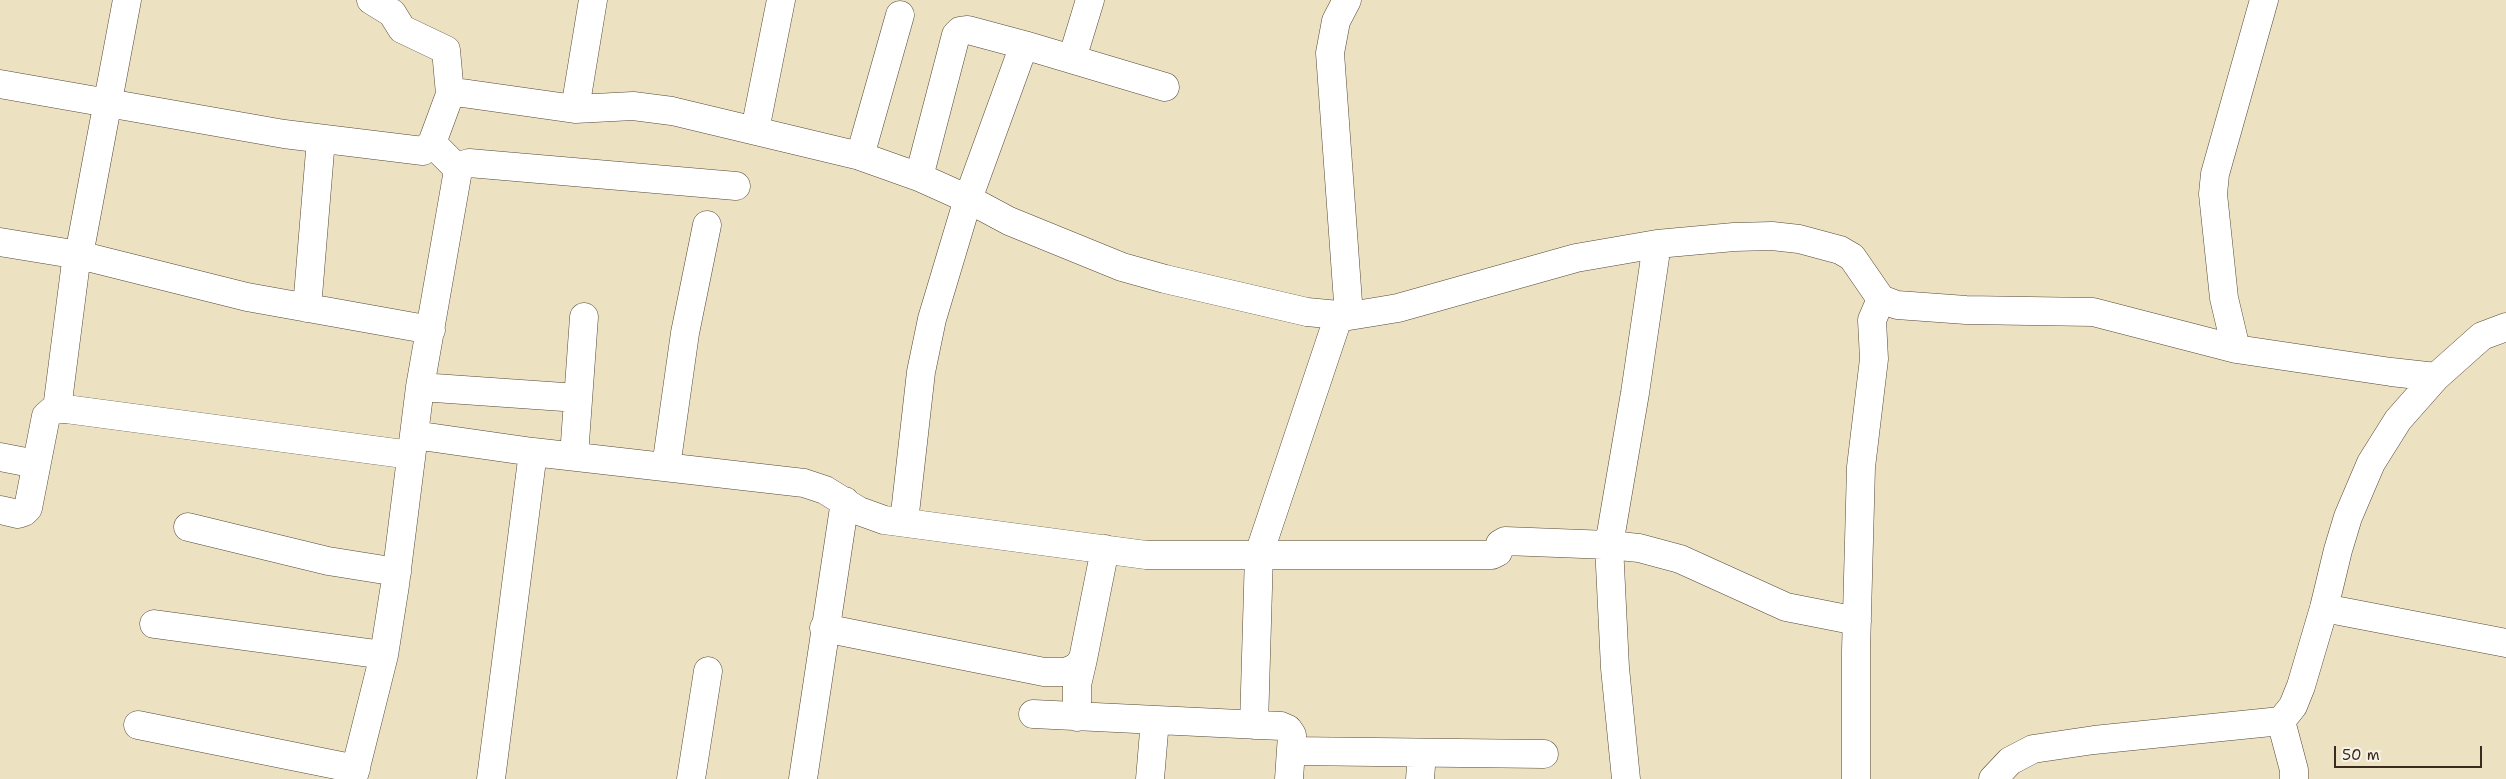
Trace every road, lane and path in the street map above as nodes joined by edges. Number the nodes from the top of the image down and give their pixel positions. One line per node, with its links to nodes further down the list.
1 (127, 0): 14 (street)
2 (371, 0): 13 (street)
3 (592, 0): 15 (street)
4 (781, 0): 16 (street)
5 (1090, 0): 10 (street)
6 (1347, 0): 30 (street)
7 (2264, 0): 34 (street)
8 (900, 15): 19 (street)
9 (1024, 45): 10 (street); 21 (street); 23 (street)
10 (1072, 60): 12 (street)
11 (0, 84): 14 (street)
12 (1165, 87)
13 (450, 94): 15 (street); 18 (street)
14 (108, 103): 17 (street); 27 (street)
15 (575, 108): 16 (street)
16 (755, 130): 19 (street)
17 (321, 139): 18 (street); 29 (street)
18 (432, 143): 20 (street)
19 (860, 156): 21 (street)
20 (456, 166): 22 (street); 33 (street)
21 (919, 177): 23 (street)
22 (736, 186)
23 (968, 199): 30 (street); 47 (street)
24 (707, 225): 44 (street)
25 (0, 242): 27 (street)
26 (1657, 244): 28 (street); 30 (street); 49 (street)
27 (78, 254): 29 (street); 38 (street)
28 (1881, 299): 34 (street); 54 (street)
29 (307, 308): 33 (street)
30 (1344, 315): 51 (street)
31 (584, 317): 37 (street)
32 (2506, 327): 35 (street)
33 (431, 330): 36 (street)
34 (2236, 348): 35 (street)
35 (2436, 377): 53 (street)
36 (420, 388): 37 (street); 39 (street)
37 (578, 398): 41 (street)
38 (57, 409): 39 (street); 43 (street)
39 (412, 445): 40 (street); 52 (street)
40 (533, 452): 41 (street); 71 (street)
41 (574, 456): 44 (street)
42 (0, 457): 43 (street)
43 (36, 464): 46 (street)
44 (666, 467): 45 (street)
45 (846, 501): 47 (street); 56 (street)
46 (0, 510)
47 (904, 522): 50 (street)
48 (188, 527): 52 (street)
49 (1609, 545): 51 (street); 54 (street); 76 (street)
50 (1105, 549): 51 (street); 59 (street)
51 (1259, 554): 66 (street)
52 (397, 572): 58 (street)
53 (2324, 608): 57 (street); 64 (street)
54 (1857, 621): 77 (street)
55 (154, 624): 58 (street)
56 (824, 628): 59 (street); 73 (street)
57 (2506, 643)
58 (384, 655): 70 (street)
59 (1083, 659): 62 (street)
60 (708, 671): 72 (street)
61 (1033, 714): 62 (street)
62 (1077, 716): 63 (street)
63 (1155, 720): 66 (street); 74 (street)
64 (2281, 721): 78 (street); 79 (street)
65 (138, 725): 70 (street)
66 (1254, 725): 67 (street)
67 (1291, 751): 69 (street); 75 (street)
68 (1544, 754): 69 (street)
69 (1421, 766)
70 (355, 774)
71 (491, 779)
72 (691, 779)
73 (802, 779)
74 (1150, 779)
75 (1289, 779)
76 (1626, 779)
77 (1856, 779)
78 (1993, 779)
79 (2294, 779)

